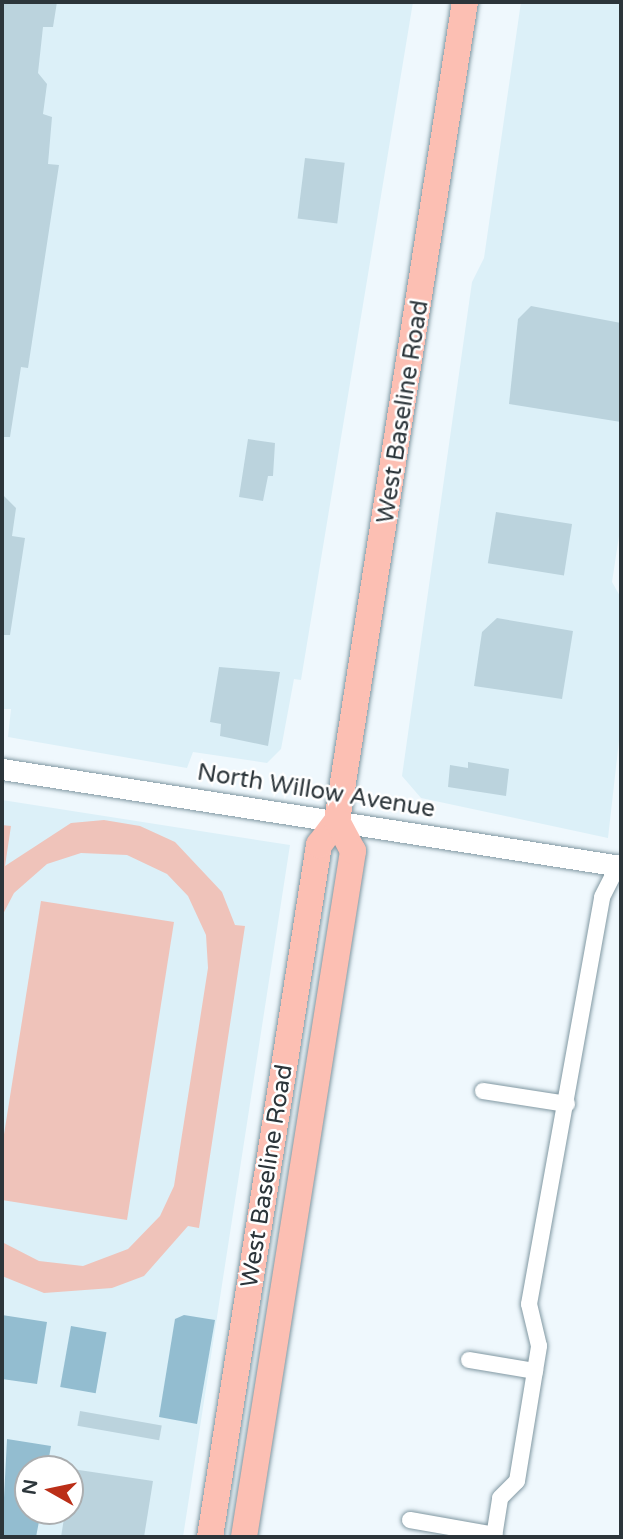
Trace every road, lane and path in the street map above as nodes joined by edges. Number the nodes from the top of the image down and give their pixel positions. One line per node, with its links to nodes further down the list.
1 (465, 2): 3 (main road, West Baseline Road)
2 (2, 769): 3 (street, North Willow Avenue)
3 (337, 821): 4 (street, North Willow Avenue); 11 (main road, West Baseline Road); 12 (main road, West Baseline Road)
4 (620, 865): 6 (street)
5 (483, 1091): 6 (street)
6 (567, 1104): 8 (street)
7 (469, 1360): 8 (street)
8 (535, 1371): 10 (street)
9 (410, 1520): 10 (street)
10 (494, 1536)
11 (211, 1537)
12 (244, 1537)

